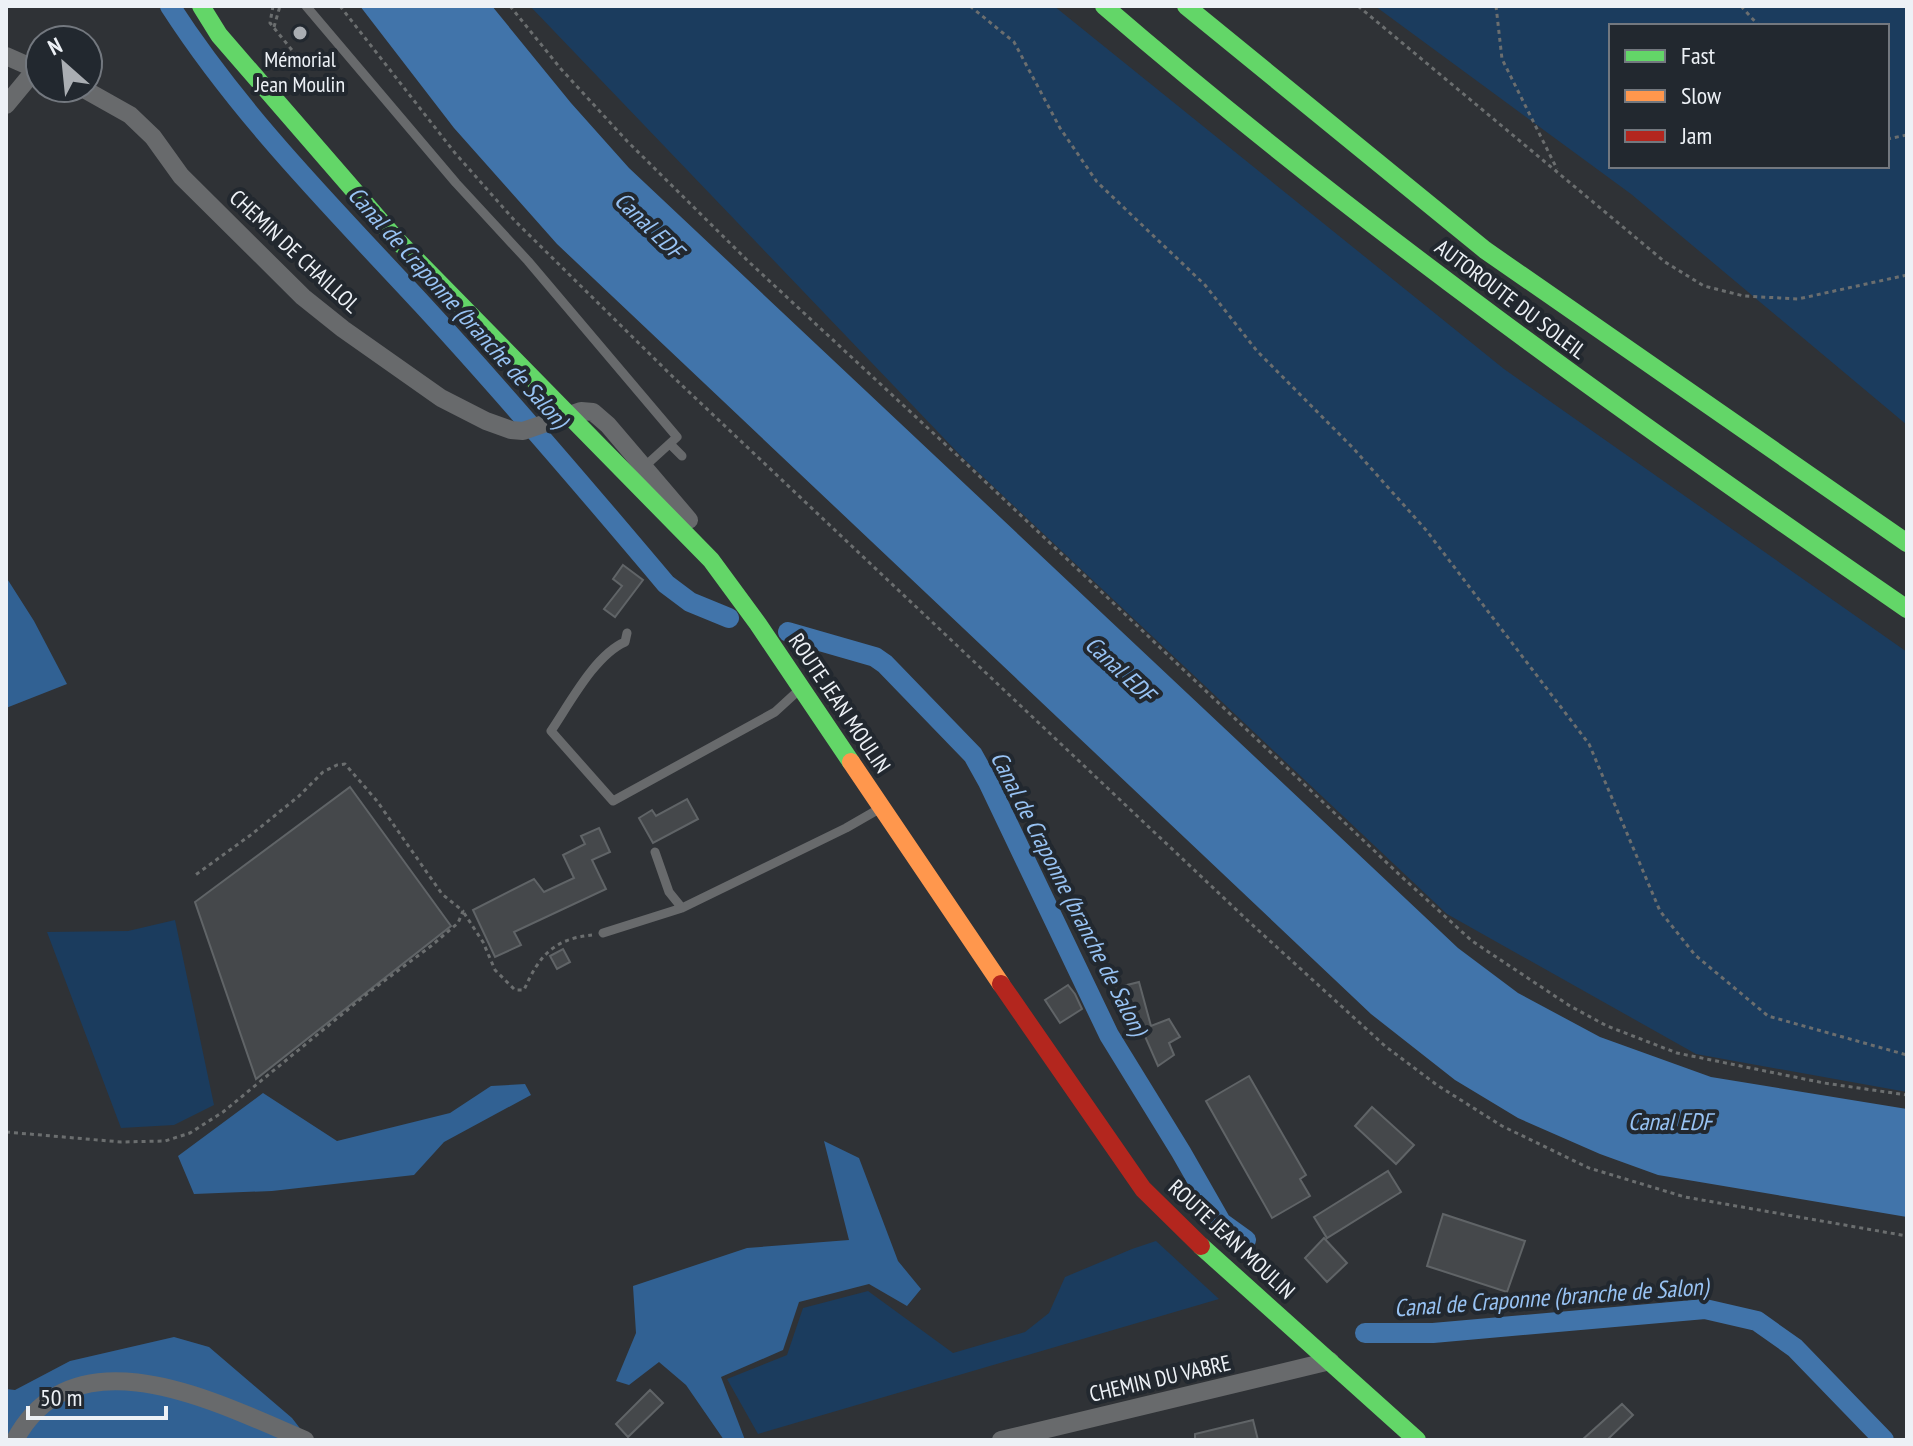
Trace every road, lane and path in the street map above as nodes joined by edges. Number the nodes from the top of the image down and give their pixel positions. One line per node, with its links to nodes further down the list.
1 (201, 6): 21 (main road, ROUTE JEAN MOULIN)
2 (273, 6): 14 (path)
3 (280, 6): 14 (path)
4 (306, 6): 22 (lane)
5 (340, 6): 39 (path)
6 (510, 6): 37 (path)
7 (970, 6): 36 (path)
8 (1104, 6): 27 (main road, AUTOROUTE DU SOLEIL)
9 (1186, 6): 25 (main road, AUTOROUTE DU SOLEIL)
10 (1358, 6): 19 (path)
11 (1496, 6): 19 (path)
12 (1741, 6): 13 (path)
13 (1757, 24)
14 (274, 27): 15 (path)
15 (326, 55)
16 (24, 85): 18 (street)
17 (104, 100): 21 (street, CHEMIN DE CHAILLOL)
18 (6, 105)
19 (1559, 172): 20 (path)
20 (1907, 275)
21 (569, 416): 24 (street); 26 (main road, ROUTE JEAN MOULIN)
22 (670, 444): 23 (lane); 24 (lane)
23 (682, 456)
24 (644, 467): 26 (street)
25 (1907, 543)
26 (733, 591): 29 (main road, ROUTE JEAN MOULIN)
27 (1907, 609)
28 (627, 633): 29 (lane)
29 (801, 688): 30 (main road, ROUTE JEAN MOULIN)
30 (882, 808): 33 (lane); 40 (main road, ROUTE JEAN MOULIN)
31 (655, 852): 33 (lane)
32 (194, 876): 34 (path)
33 (682, 908): 35 (lane)
34 (463, 911): 35 (path); 38 (path)
35 (603, 933)
36 (1907, 1055)
37 (1907, 1095)
38 (6, 1132)
39 (1907, 1236)
40 (1330, 1361): 43 (street, CHEMIN DU VABRE); 44 (main road, ROUTE JEAN MOULIN)
41 (15, 1440): 42 (street)
42 (305, 1440)
43 (1001, 1440)
44 (1417, 1440)

